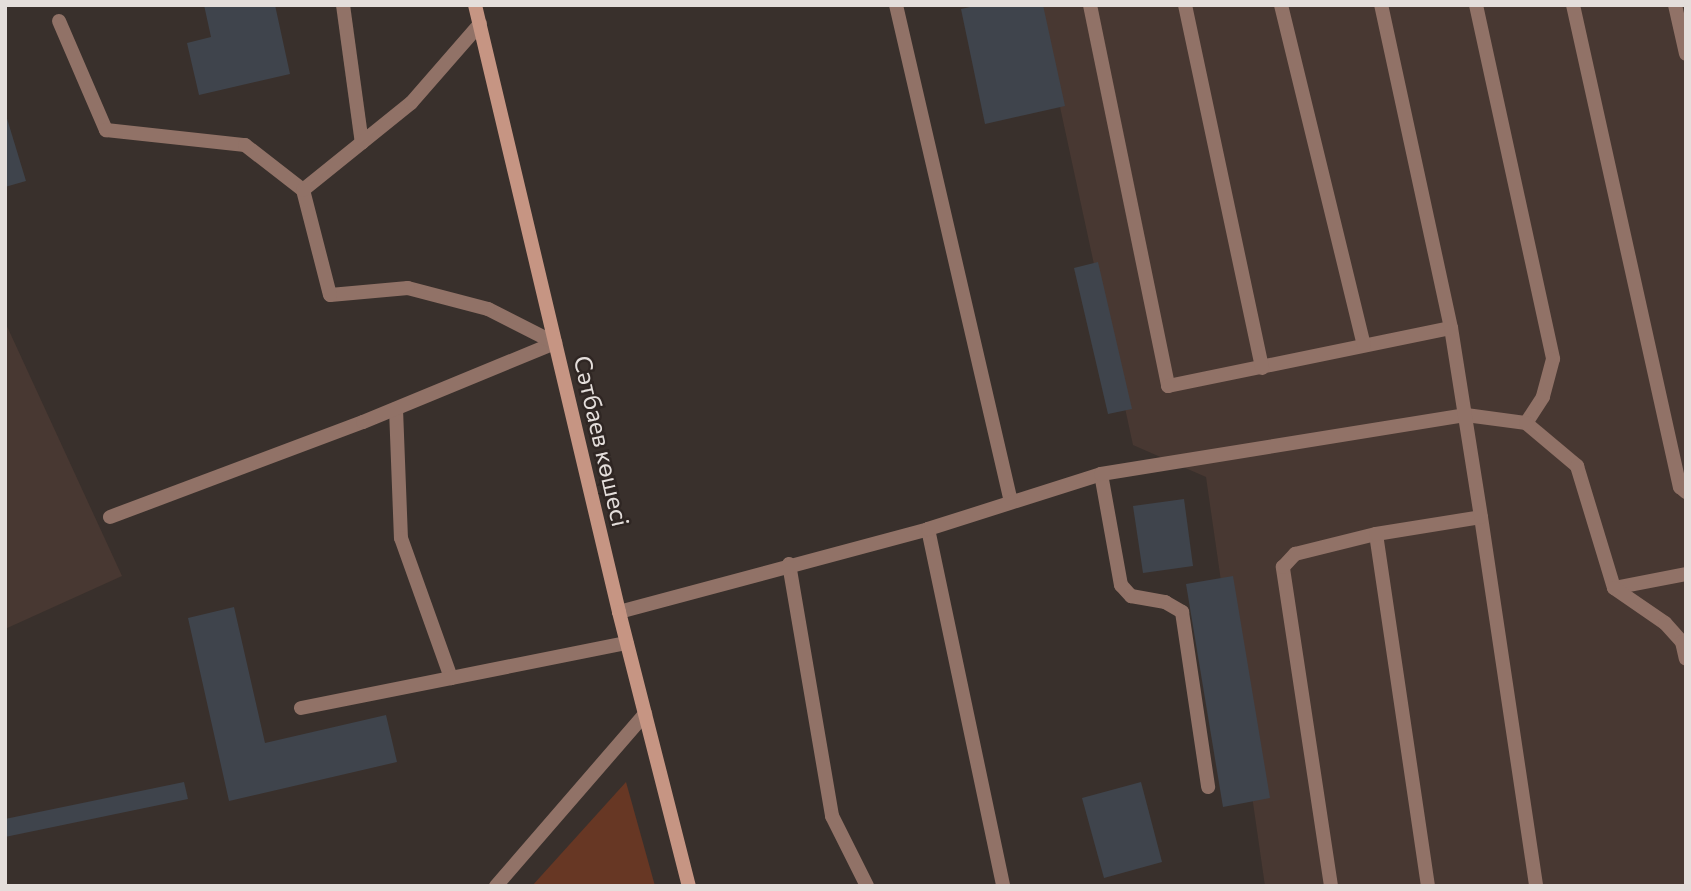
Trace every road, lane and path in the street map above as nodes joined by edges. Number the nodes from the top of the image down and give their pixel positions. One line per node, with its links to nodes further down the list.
1 (343, 5): 14 (lane)
2 (475, 5): 12 (main road, Сәтбаев көшесі)
3 (896, 5): 25 (lane)
4 (1090, 5): 19 (lane)
5 (1185, 5): 19 (lane)
6 (1281, 5): 18 (lane)
7 (1381, 5): 16 (lane)
8 (1476, 5): 22 (lane)
9 (1573, 5): 24 (lane)
10 (1675, 5): 13 (lane)
11 (59, 21): 15 (lane)
12 (480, 24): 14 (lane); 17 (main road, Сәтбаев көшесі)
13 (1686, 54)
14 (362, 143): 15 (lane)
15 (303, 190): 17 (lane)
16 (1451, 328): 18 (lane); 21 (lane)
17 (555, 342): 20 (lane); 33 (main road, Сәтбаев көшесі)
18 (1364, 345): 19 (lane)
19 (1262, 368)
20 (396, 409): 26 (lane); 36 (lane)
21 (1466, 415): 22 (lane); 23 (lane); 27 (lane)
22 (1526, 423): 32 (lane)
23 (1101, 474): 25 (lane); 39 (lane)
24 (1686, 492)
25 (1011, 502): 28 (lane)
26 (110, 517)
27 (1481, 517): 29 (lane); 46 (lane)
28 (928, 529): 30 (lane); 43 (lane)
29 (1376, 534): 44 (lane); 45 (lane)
30 (789, 564): 33 (lane); 42 (lane)
31 (1686, 574): 32 (lane)
32 (1614, 587): 35 (lane)
33 (619, 612): 34 (main road, Сәтбаев көшесі)
34 (627, 643): 36 (lane); 38 (main road, Сәтбаев көшесі)
35 (1686, 659)
36 (451, 678): 37 (lane)
37 (300, 708)
38 (645, 714): 40 (lane); 41 (main road, Сәтбаев көшесі)
39 (1208, 787)
40 (496, 886)
41 (689, 886)
42 (867, 886)
43 (1003, 886)
44 (1331, 886)
45 (1428, 886)
46 (1536, 886)

